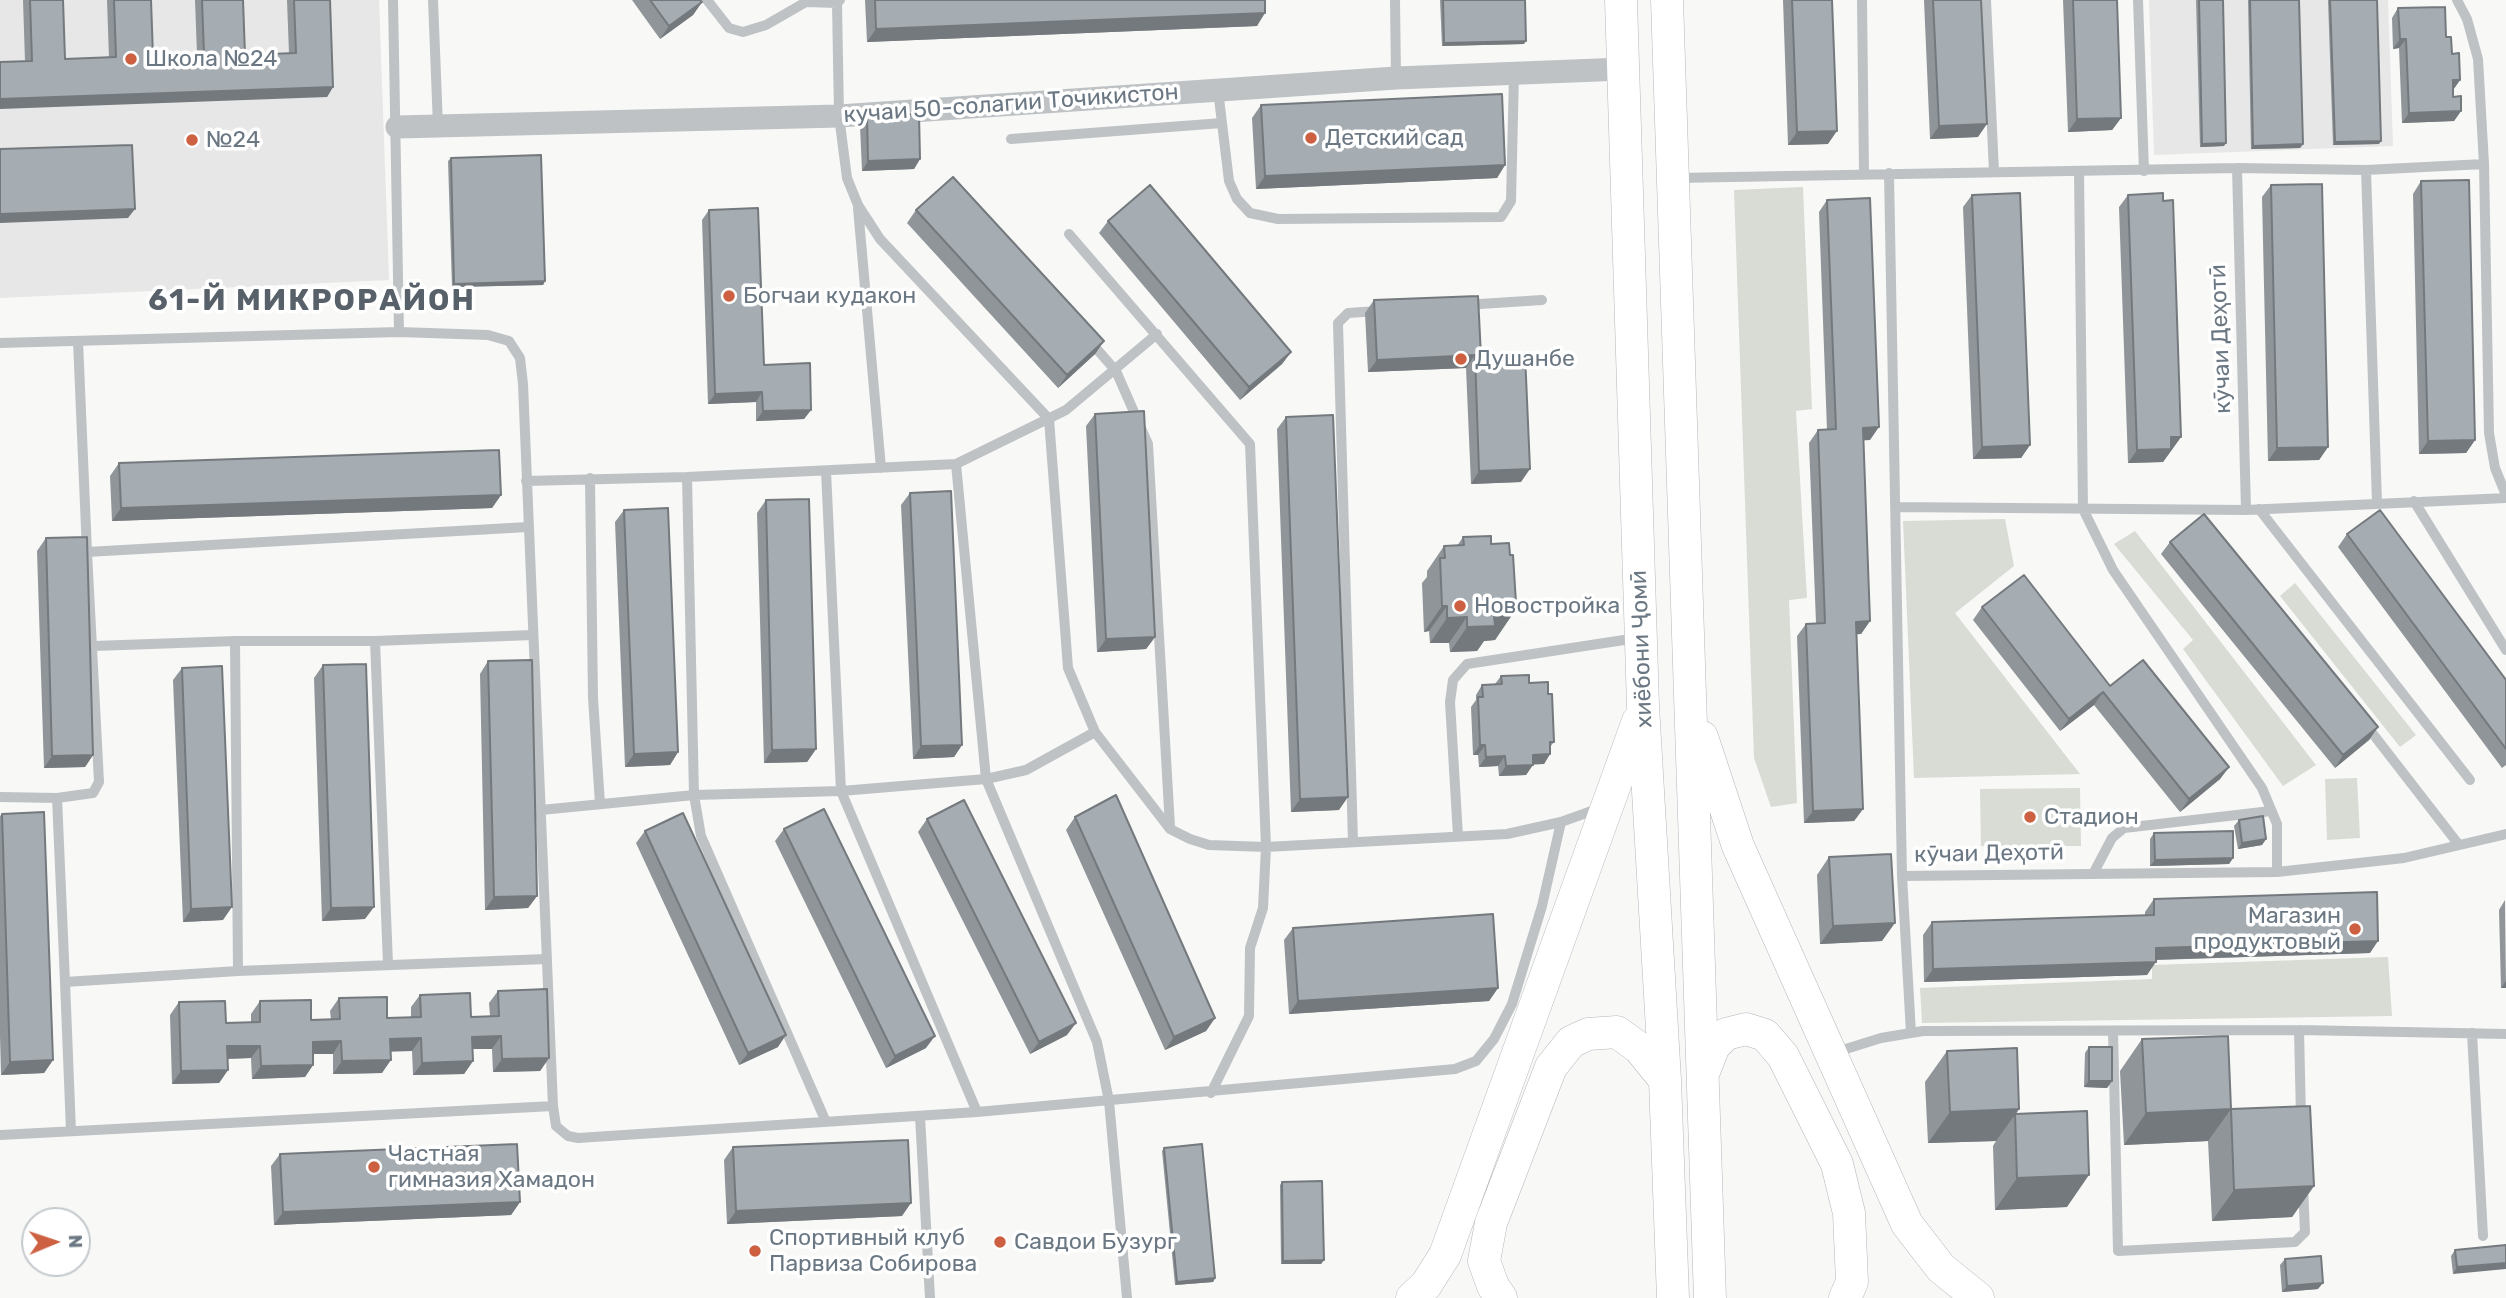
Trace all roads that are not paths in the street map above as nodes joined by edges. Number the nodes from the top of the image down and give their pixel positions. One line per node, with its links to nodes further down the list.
1 (393, 0): 20 (lane)
2 (433, 0): 19 (lane)
3 (708, 0): 11 (lane)
4 (1395, 0): 15 (lane)
5 (1621, 0): 13 (main road, хиёбони Ҷомӣ)
6 (1667, 0): 30 (main road, хиёбони Ҷомӣ)
7 (1861, 0): 28 (lane)
8 (1986, 0): 26 (lane)
9 (2138, 0): 27 (lane)
10 (2457, 0): 22 (lane)
11 (805, 1): 12 (lane)
12 (839, 2): 17 (lane)
13 (1623, 69): 14 (street, кучаи 50-солагии Точикистон); 61 (main road, хиёбони Ҷомӣ)
14 (1514, 74): 15 (street, кучаи 50-солагии Точикистон); 18 (lane)
15 (1396, 78): 16 (street, кучаи 50-солагии Точикистон)
16 (1218, 90): 17 (street, кучаи 50-солагии Точикистон); 18 (lane)
17 (839, 116): 19 (street, кучаи 50-солагии Точикистон); 31 (lane)
18 (1222, 123): 21 (lane)
19 (438, 126): 20 (street, кучаи 50-солагии Точикистон)
20 (397, 127): 37 (lane)
21 (1011, 139)
22 (2484, 164): 24 (lane); 49 (lane)
23 (2237, 168): 24 (lane); 27 (lane); 56 (lane, кӯчаи Деҳотӣ)
24 (2366, 170): 51 (lane)
25 (2079, 171): 26 (lane); 27 (lane); 54 (lane)
26 (1994, 172): 29 (lane)
27 (2144, 172)
28 (1864, 173): 29 (lane); 30 (lane)
29 (1889, 173): 52 (lane, кӯчаи Деҳотӣ)
30 (1673, 178): 66 (main road, хиёбони Ҷомӣ)
31 (858, 205): 42 (lane); 44 (lane)
32 (1069, 234): 38 (lane)
33 (1542, 300): 34 (lane)
34 (1445, 306)
35 (1390, 310): 84 (lane)
36 (1081, 331): 41 (lane)
37 (399, 332): 39 (lane); 48 (lane)
38 (1157, 334): 41 (lane); 86 (lane)
39 (78, 341): 40 (lane); 59 (lane)
40 (0, 343)
41 (1116, 371): 42 (lane); 81 (lane)
42 (1049, 419): 43 (lane); 69 (lane)
43 (956, 464): 44 (lane); 70 (lane)
44 (881, 468): 45 (lane)
45 (826, 471): 46 (lane); 72 (lane)
46 (687, 477): 47 (lane); 73 (lane)
47 (590, 478): 48 (lane); 76 (lane)
48 (526, 481): 58 (lane)
49 (2506, 496): 50 (lane)
50 (2414, 501): 51 (lane); 65 (lane)
51 (2377, 503): 55 (lane)
52 (1895, 507): 54 (lane); 89 (lane, кӯчаи Деҳотӣ)
53 (2195, 508): 54 (lane); 56 (lane); 57 (lane)
54 (2083, 509): 79 (lane)
55 (2259, 509): 56 (lane); 71 (lane)
56 (2246, 510)
57 (2204, 519)
58 (528, 527): 59 (lane); 60 (lane)
59 (88, 552): 64 (lane)
60 (533, 635): 63 (lane); 78 (lane)
61 (1641, 637): 67 (main road, хиёбони Ҷомӣ); 83 (lane)
62 (234, 641): 63 (lane); 64 (lane); 92 (lane)
63 (375, 641): 91 (lane)
64 (94, 646): 75 (lane)
65 (2506, 650)
66 (1691, 704): 99 (main road); 100 (main road, хиёбони Ҷомӣ)
67 (1643, 706): 77 (main road); 101 (main road, хиёбони Ҷомӣ)
68 (2356, 712): 85 (lane)
69 (1095, 732): 70 (lane); 81 (lane)
70 (986, 779): 72 (lane); 103 (lane)
71 (2470, 780)
72 (841, 791): 73 (lane); 105 (lane)
73 (694, 795): 76 (lane); 107 (lane)
74 (0, 797): 75 (lane)
75 (57, 798): 93 (lane)
76 (600, 804): 78 (lane)
77 (1609, 804): 80 (lane); 115 (main road)
78 (541, 810): 90 (lane)
79 (2271, 811): 87 (lane); 88 (lane)
80 (1561, 822): 83 (lane); 102 (lane)
81 (1170, 828): 86 (lane)
82 (2506, 834): 85 (lane, кӯчаи Деҳотӣ)
83 (1458, 836): 84 (lane)
84 (1353, 842): 86 (lane)
85 (2459, 845): 87 (lane, кӯчаи Деҳотӣ)
86 (1266, 847): 102 (lane)
87 (2277, 872): 88 (lane, кӯчаи Деҳотӣ)
88 (2093, 874): 89 (lane, кӯчаи Деҳотӣ)
89 (1902, 876): 96 (lane)
90 (546, 959): 91 (lane); 104 (lane)
91 (387, 964): 92 (lane)
92 (237, 971): 93 (lane)
93 (65, 982): 109 (lane)
94 (2299, 1030): 96 (lane); 97 (lane); 108 (lane)
95 (2113, 1031): 111 (lane)
96 (1911, 1033): 99 (lane)
97 (2472, 1033): 98 (lane); 112 (lane)
98 (2506, 1034)
99 (1829, 1054): 120 (main road)
100 (1703, 1076): 118 (main road, хиёбони Ҷомӣ); 119 (main road)
101 (1665, 1080): 116 (main road); 117 (main road, хиёбони Ҷомӣ)
102 (1211, 1093): 103 (lane)
103 (1109, 1101): 105 (lane); 114 (lane)
104 (554, 1107): 107 (lane); 109 (lane)
105 (977, 1112): 106 (lane)
106 (920, 1116): 107 (lane); 113 (lane)
107 (826, 1122)
108 (2301, 1126)
109 (71, 1130): 110 (lane)
110 (0, 1135)
111 (2303, 1168)
112 (2483, 1236)
113 (930, 1298)
114 (1127, 1298)
115 (1412, 1298)
116 (1501, 1298)
117 (1673, 1298)
118 (1710, 1298)
119 (1845, 1298)
120 (1978, 1298)

